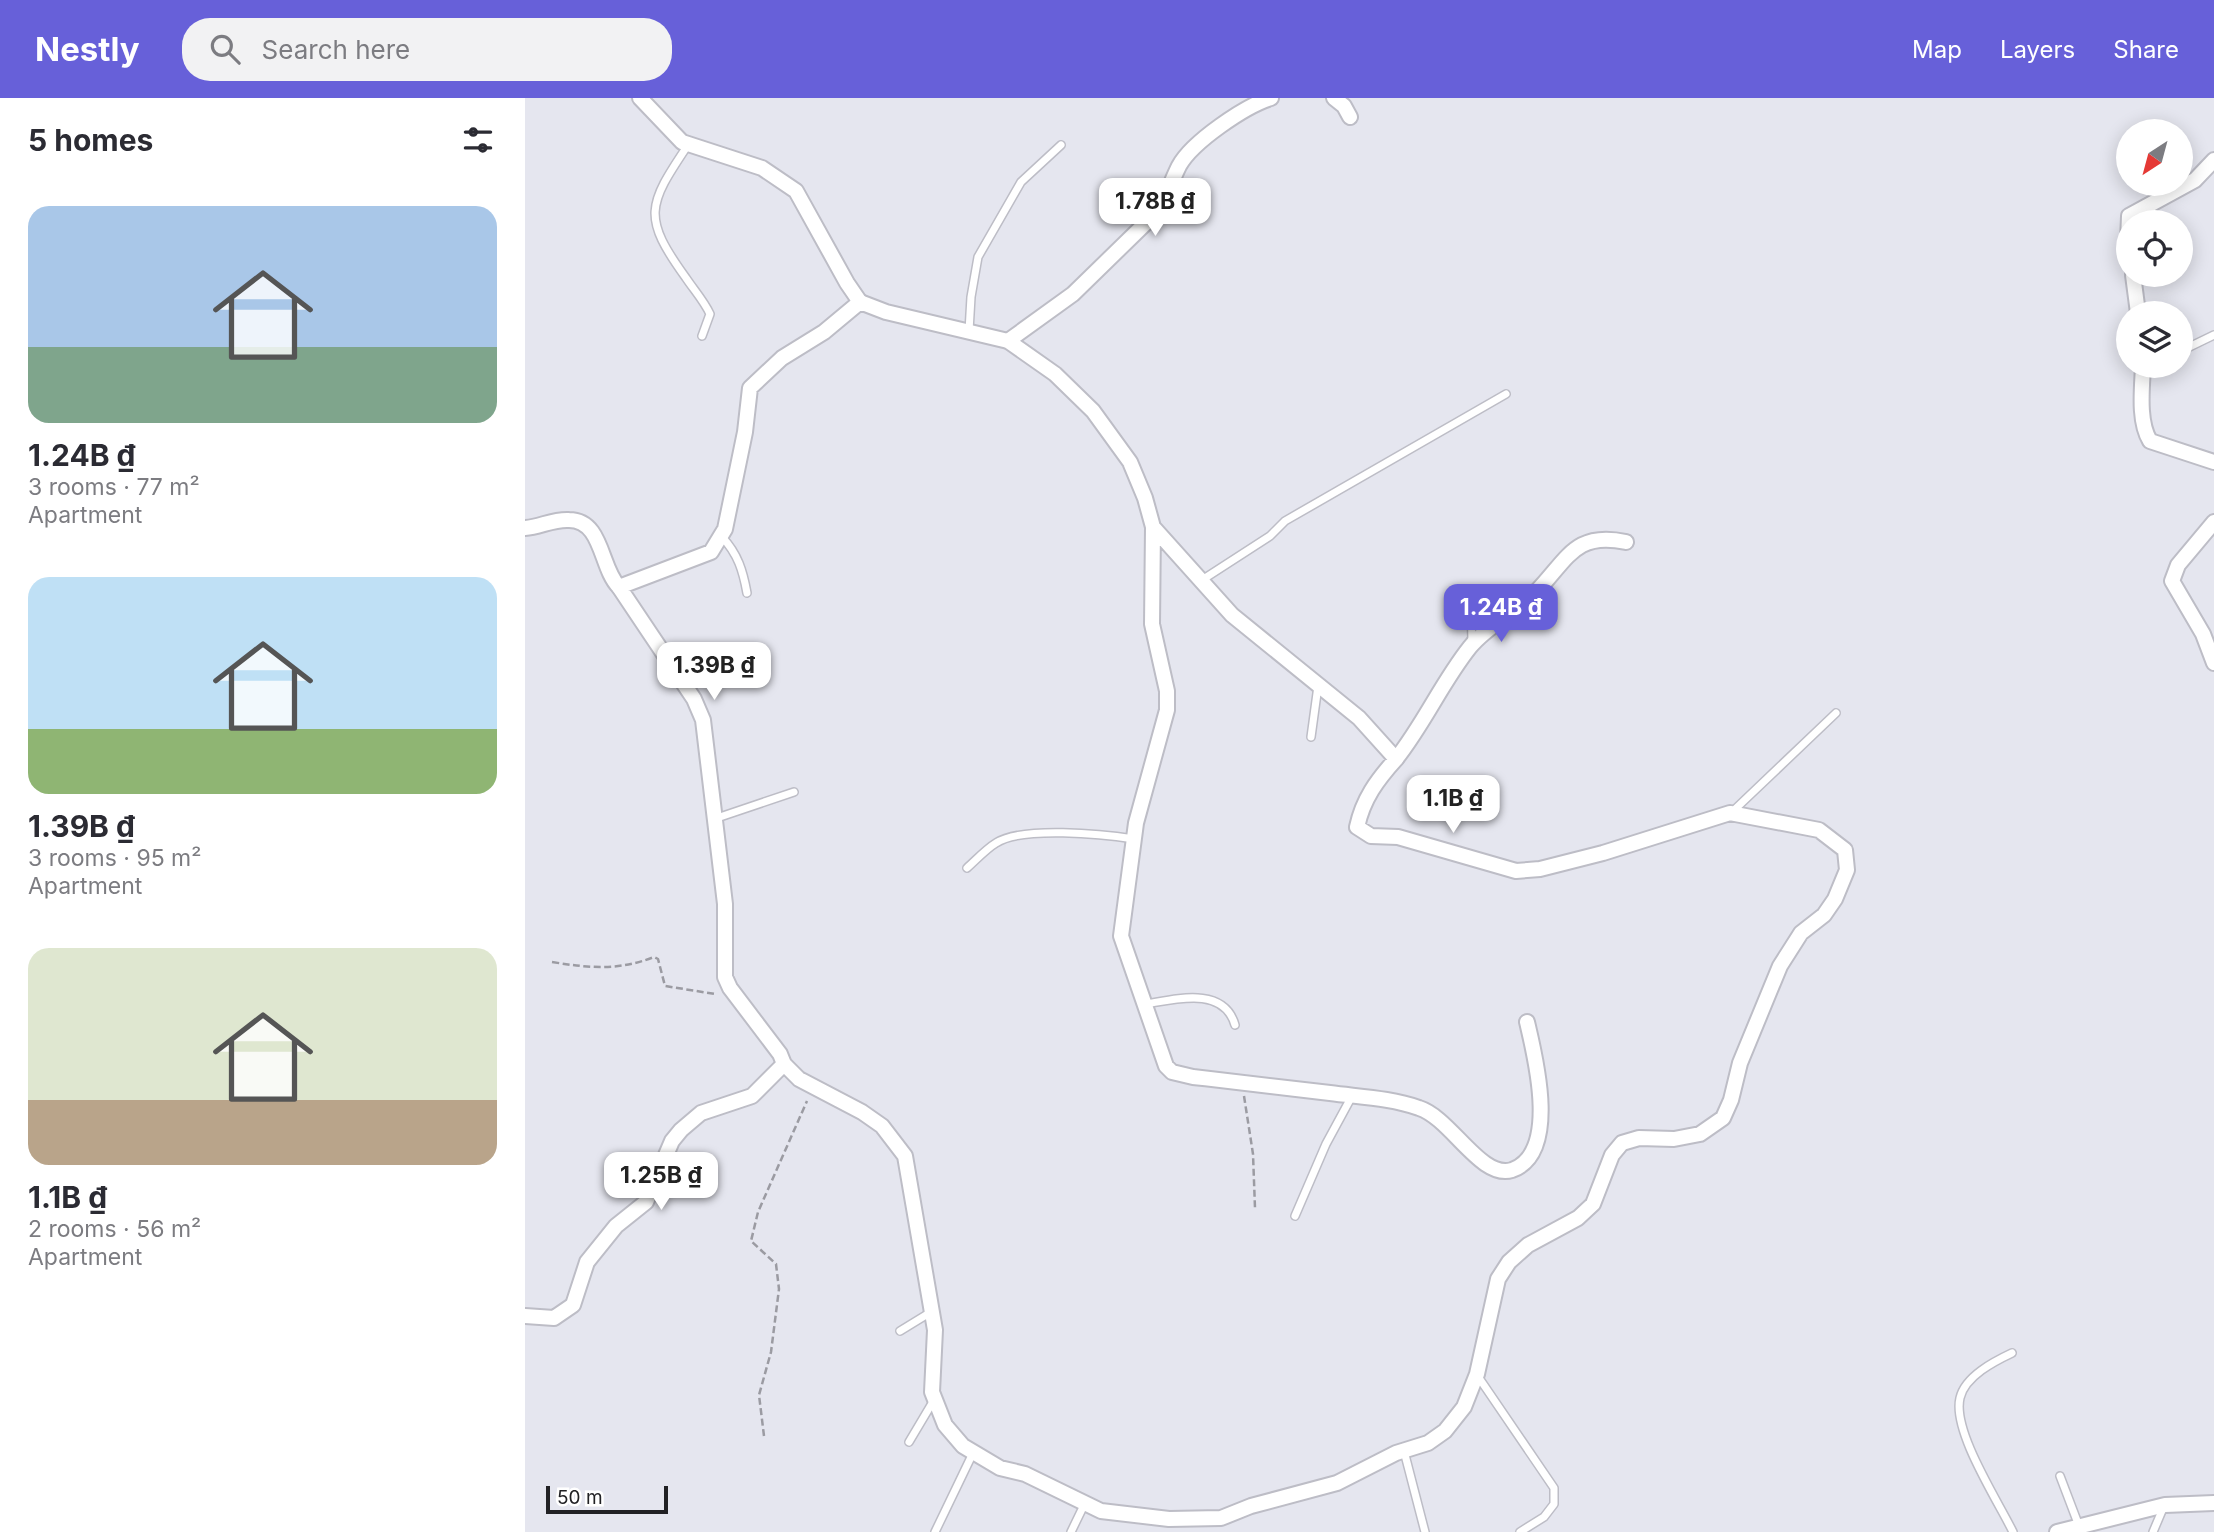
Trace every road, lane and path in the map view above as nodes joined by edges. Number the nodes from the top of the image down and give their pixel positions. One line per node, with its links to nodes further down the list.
1 (640, 98): 5 (street)
2 (1271, 98): 13 (street)
3 (1334, 98): 4 (street)
4 (1350, 117)
5 (688, 145): 9 (street); 12 (lane)
6 (1061, 145): 10 (lane)
7 (2214, 160): 8 (street)
8 (2140, 210)
9 (860, 302): 10 (street); 21 (street)
10 (969, 331): 13 (street)
11 (2214, 335): 14 (lane)
12 (702, 336)
13 (1008, 341): 19 (street)
14 (2193, 345)
15 (2143, 378): 17 (street)
16 (1506, 394): 23 (lane)
17 (2214, 462)
18 (2214, 522): 28 (street)
19 (1153, 527): 23 (street); 36 (street)
20 (525, 528): 24 (street)
21 (722, 537): 24 (street); 25 (lane)
22 (1626, 542): 27 (street)
23 (1202, 580): 29 (street)
24 (619, 587): 35 (street)
25 (747, 593)
26 (1471, 598): 27 (lane)
27 (1472, 644): 32 (street)
28 (2214, 663)
29 (1318, 686): 31 (lane); 32 (street)
30 (1836, 713): 34 (lane)
31 (1311, 737)
32 (1396, 759): 34 (street)
33 (794, 792): 35 (lane)
34 (1730, 813): 53 (street)
35 (713, 819): 39 (street)
36 (1134, 839): 37 (lane); 40 (street)
37 (967, 868)
38 (552, 962): 39 (path)
39 (736, 998): 43 (street)
40 (1146, 1004): 42 (lane); 44 (street)
41 (1527, 1022): 46 (street)
42 (1235, 1025)
43 (783, 1064): 45 (street); 50 (street)
44 (1242, 1083): 46 (street); 47 (path)
45 (814, 1089): 49 (street); 55 (path)
46 (1352, 1096): 48 (lane)
47 (1255, 1208)
48 (1295, 1216)
49 (932, 1312): 51 (lane); 54 (street)
50 (525, 1316)
51 (900, 1331)
52 (2013, 1353): 68 (lane)
53 (1477, 1374): 57 (street); 67 (lane)
54 (934, 1400): 56 (lane); 58 (street)
55 (764, 1436)
56 (909, 1442)
57 (1404, 1451): 60 (street); 66 (lane)
58 (972, 1452): 60 (street); 64 (lane)
59 (2060, 1476): 63 (lane)
60 (1085, 1502): 65 (lane)
61 (2214, 1503): 62 (street)
62 (2165, 1505): 63 (street); 69 (lane)
63 (2067, 1530)
64 (935, 1532)
65 (1071, 1532)
66 (1425, 1532)
67 (1520, 1532)
68 (2013, 1532)
69 (2153, 1532)

